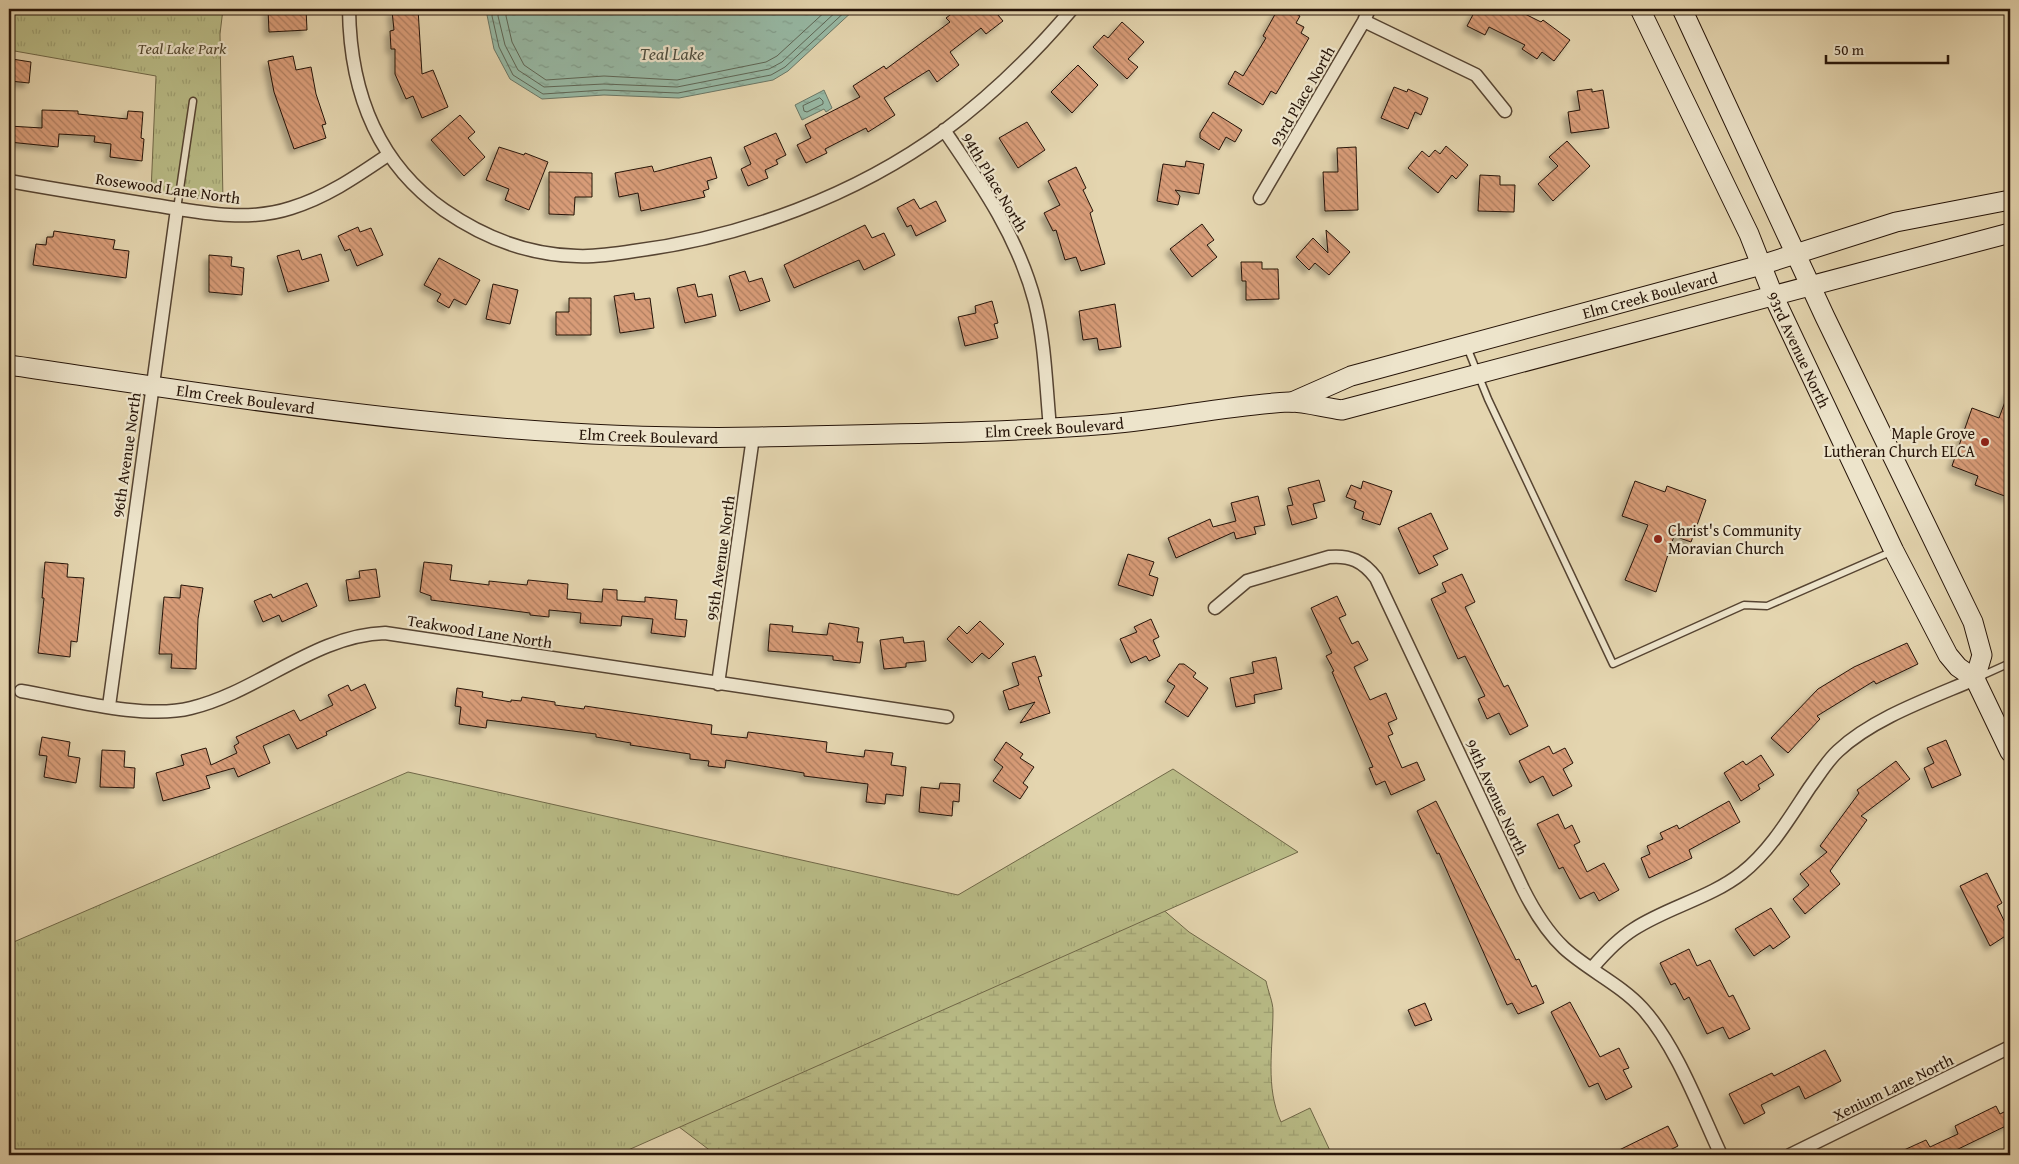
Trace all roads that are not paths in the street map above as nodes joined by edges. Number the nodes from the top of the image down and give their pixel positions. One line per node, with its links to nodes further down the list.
1 (349, 9): 10 (street)
2 (1072, 9): 9 (street)
3 (1369, 9): 6 (street, 93rd Place North)
4 (1640, 9): 17 (main road, 93rd Avenue North)
5 (1682, 9): 16 (main road)
6 (1364, 21): 8 (street); 12 (street, 93rd Place North)
7 (193, 101): 14 (lane)
8 (1505, 111)
9 (944, 130): 10 (street); 25 (street, 94th Place North)
10 (388, 155): 14 (street, Rosewood Lane North)
11 (9, 182): 14 (street, Rosewood Lane North)
12 (1260, 198)
13 (2010, 200): 16 (main road, Elm Creek Boulevard)
14 (176, 209): 23 (street, 96th Avenue North)
15 (2010, 232): 18 (main road, Elm Creek Boulevard)
16 (1797, 254): 17 (main road, Elm Creek Boulevard); 18 (main road)
17 (1761, 265): 19 (main road, 93rd Avenue North); 20 (main road, Elm Creek Boulevard)
18 (1810, 286): 19 (main road, Elm Creek Boulevard); 30 (main road)
19 (1773, 295): 22 (main road, Elm Creek Boulevard); 27 (main road, 93rd Avenue North)
20 (1467, 346): 22 (lane); 24 (main road, Elm Creek Boulevard)
21 (9, 365): 23 (main road, Elm Creek Boulevard)
22 (1478, 374): 24 (main road, Elm Creek Boulevard); 27 (lane)
23 (151, 385): 26 (main road, Elm Creek Boulevard); 33 (street, 96th Avenue North)
24 (1292, 402): 25 (main road, Elm Creek Boulevard)
25 (1050, 428): 26 (main road, Elm Creek Boulevard)
26 (753, 437): 31 (street, 95th Avenue North)
27 (1894, 551): 30 (main road, 93rd Avenue North)
28 (1215, 608): 36 (street, 94th Avenue North)
29 (2010, 663): 30 (lane)
30 (1975, 679): 35 (main road, 93rd Avenue North); 36 (street)
31 (718, 684): 33 (street, Teakwood Lane North); 34 (street, Teakwood Lane North)
32 (21, 690): 33 (street, Teakwood Lane North)
33 (109, 706)
34 (947, 718)
35 (2010, 752)
36 (1593, 967): 38 (street, 94th Avenue North)
37 (2010, 1047): 39 (street, Xenium Lane North)
38 (1721, 1155)
39 (1790, 1155)

